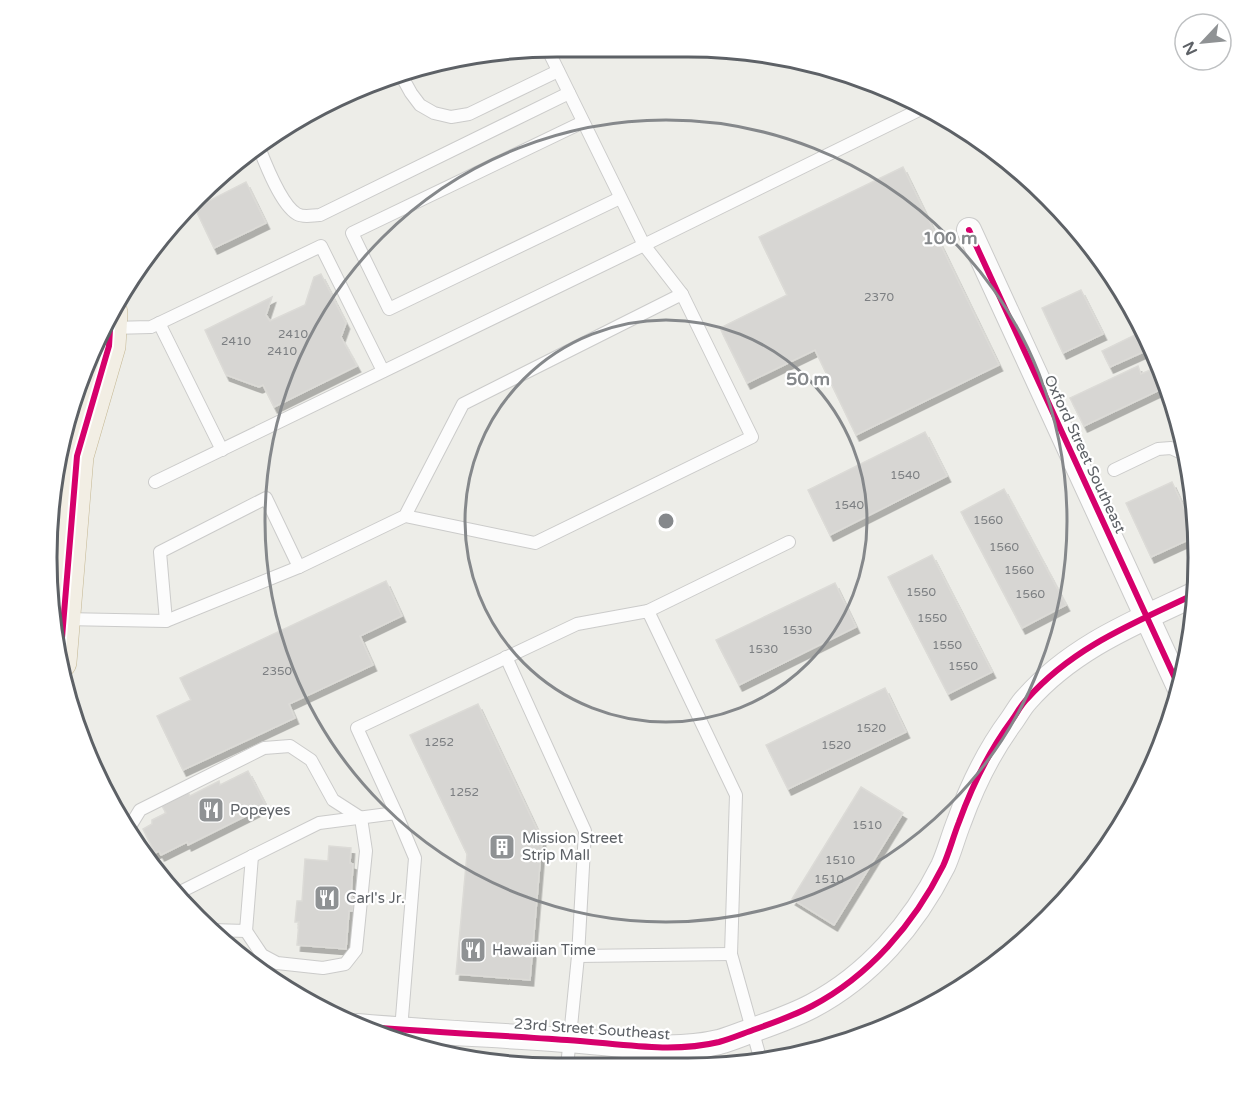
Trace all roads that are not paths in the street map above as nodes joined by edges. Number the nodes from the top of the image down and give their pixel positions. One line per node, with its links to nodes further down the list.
1 (551, 57): 2 (lane)
2 (558, 71): 3 (lane); 4 (lane)
3 (405, 82)
4 (569, 93): 6 (lane); 7 (lane)
5 (915, 112): 10 (lane)
6 (584, 123): 8 (lane); 8 (lane)
7 (262, 154)
8 (620, 198): 10 (lane)
9 (969, 230): 28 (street, Oxford Street Southeast)
10 (644, 245): 11 (lane); 15 (lane)
11 (682, 294): 22 (lane); 22 (lane)
12 (117, 321): 13 (lane)
13 (159, 323): 15 (lane); 17 (lane)
14 (109, 335): 16 (highway)
15 (383, 371): 17 (lane)
16 (70, 448)
17 (222, 450): 21 (lane)
18 (1176, 450): 20 (lane)
19 (67, 462): 26 (highway)
20 (1114, 470)
21 (155, 482)
22 (405, 516): 24 (lane)
23 (789, 542): 27 (lane)
24 (299, 567): 30 (lane); 30 (lane)
25 (1186, 598): 28 (street, 23rd Street Southeast)
26 (60, 607)
27 (648, 611): 31 (lane); 40 (lane)
28 (1147, 616): 32 (street, Oxford Street Southeast); 42 (street, 23rd Street Southeast)
29 (61, 619): 30 (lane)
30 (166, 621)
31 (506, 657): 33 (lane); 41 (lane)
32 (1174, 675)
33 (396, 813): 34 (lane); 43 (lane)
34 (361, 818): 35 (lane); 36 (lane); 39 (lane)
35 (133, 822)
36 (252, 856): 37 (lane); 39 (lane)
37 (183, 890)
38 (224, 931): 39 (lane)
39 (246, 932)
40 (731, 954): 41 (lane); 42 (lane)
41 (578, 956): 45 (lane)
42 (752, 1031): 45 (street, 23rd Street Southeast); 46 (lane)
43 (400, 1032)
44 (410, 1035): 45 (street, 23rd Street Southeast)
45 (569, 1040): 47 (lane)
46 (759, 1053)
47 (568, 1058)

